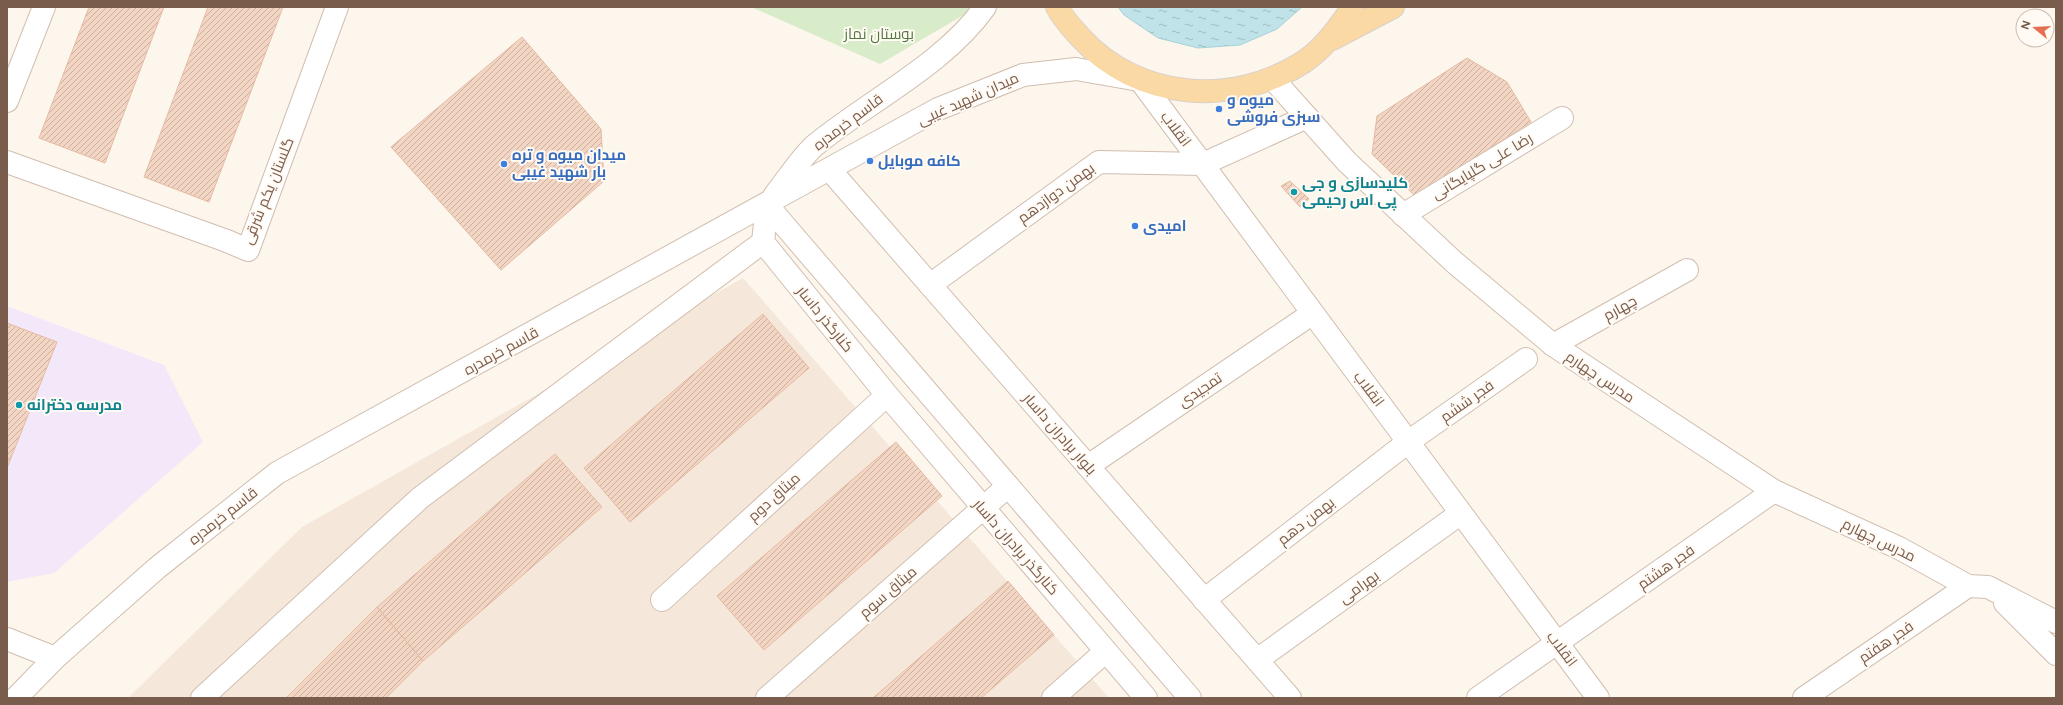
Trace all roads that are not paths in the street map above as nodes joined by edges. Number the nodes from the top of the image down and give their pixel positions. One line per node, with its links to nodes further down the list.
1 (44, 7): 10 (street)
2 (337, 7): 13 (street, گلستان یکم شرقی)
3 (985, 7): 16 (street, قاسم خرمدره)
4 (1057, 7): 9 (main road, میدان شهید غیبی)
5 (1353, 7): 7 (main road, میدان شهید غیبی)
6 (1394, 7): 7 (main road)
7 (1329, 40): 8 (main road, میدان شهید غیبی)
8 (1273, 79): 9 (main road, میدان شهید غیبی); 11 (street, مدرس چهارم)
9 (1140, 80): 14 (street, انقلاب); 15 (street, میدان شهید غیبی)
10 (7, 101)
11 (1307, 117): 14 (street); 17 (street, مدرس چهارم)
12 (1562, 118): 17 (street, رضا علی گلپایگانی)
13 (7, 162)
14 (1203, 164): 20 (street, بهمن دوازدهم); 21 (street, انقلاب)
15 (830, 170): 16 (street, میدان شهید غیبی); 20 (street, بلوار برادران داسار)
16 (767, 205): 18 (street); 27 (street); 39 (street, قاسم خرمدره)
17 (1403, 215): 22 (street, مدرس چهارم)
18 (763, 242): 24 (street, کنارگذر داسار); 42 (street)
19 (1687, 270): 22 (street, چهارم)
20 (930, 285): 26 (street, بلوار برادران داسار)
21 (1312, 313): 25 (street, انقلاب); 26 (street, تمجیدی)
22 (1553, 345): 28 (street, مدرس چهارم)
23 (1526, 359): 25 (street, فجر ششم)
24 (887, 395): 29 (street, کنارگذر برادران داسار); 32 (street, میثاق دوم)
25 (1408, 442): 30 (street, انقلاب); 33 (street, بهمن دهم)
26 (1088, 466): 33 (street, بلوار برادران داسار)
27 (1008, 486): 29 (street, میثاق سوم); 46 (street)
28 (1774, 491): 31 (street, مدرس چهارم); 36 (street, فجر هشتم)
29 (983, 508): 37 (street, کنارگذر برادران داسار); 43 (street, میثاق سوم)
30 (1461, 514): 36 (street, انقلاب); 40 (street, بهرامی)
31 (1978, 587): 34 (street, مدرس چهارم); 38 (street, مدرس چهارم); 50 (street, فجر هفتم)
32 (662, 600)
33 (1204, 600): 40 (street, بلوار برادران داسار)
34 (2056, 622)
35 (7, 639): 39 (street)
36 (1557, 643): 48 (street, فجر هشتم); 49 (street, انقلاب)
37 (1106, 651): 44 (street); 45 (street, کنارگذر برادران داسار)
38 (2056, 654)
39 (55, 658): 41 (street, قاسم خرمدره)
40 (1257, 660): 47 (street, بلوار برادران داسار)
41 (16, 698)
42 (202, 698)
43 (767, 698)
44 (1053, 698)
45 (1146, 698)
46 (1190, 698)
47 (1290, 698)
48 (1478, 698)
49 (1598, 698)
50 (1804, 698)

